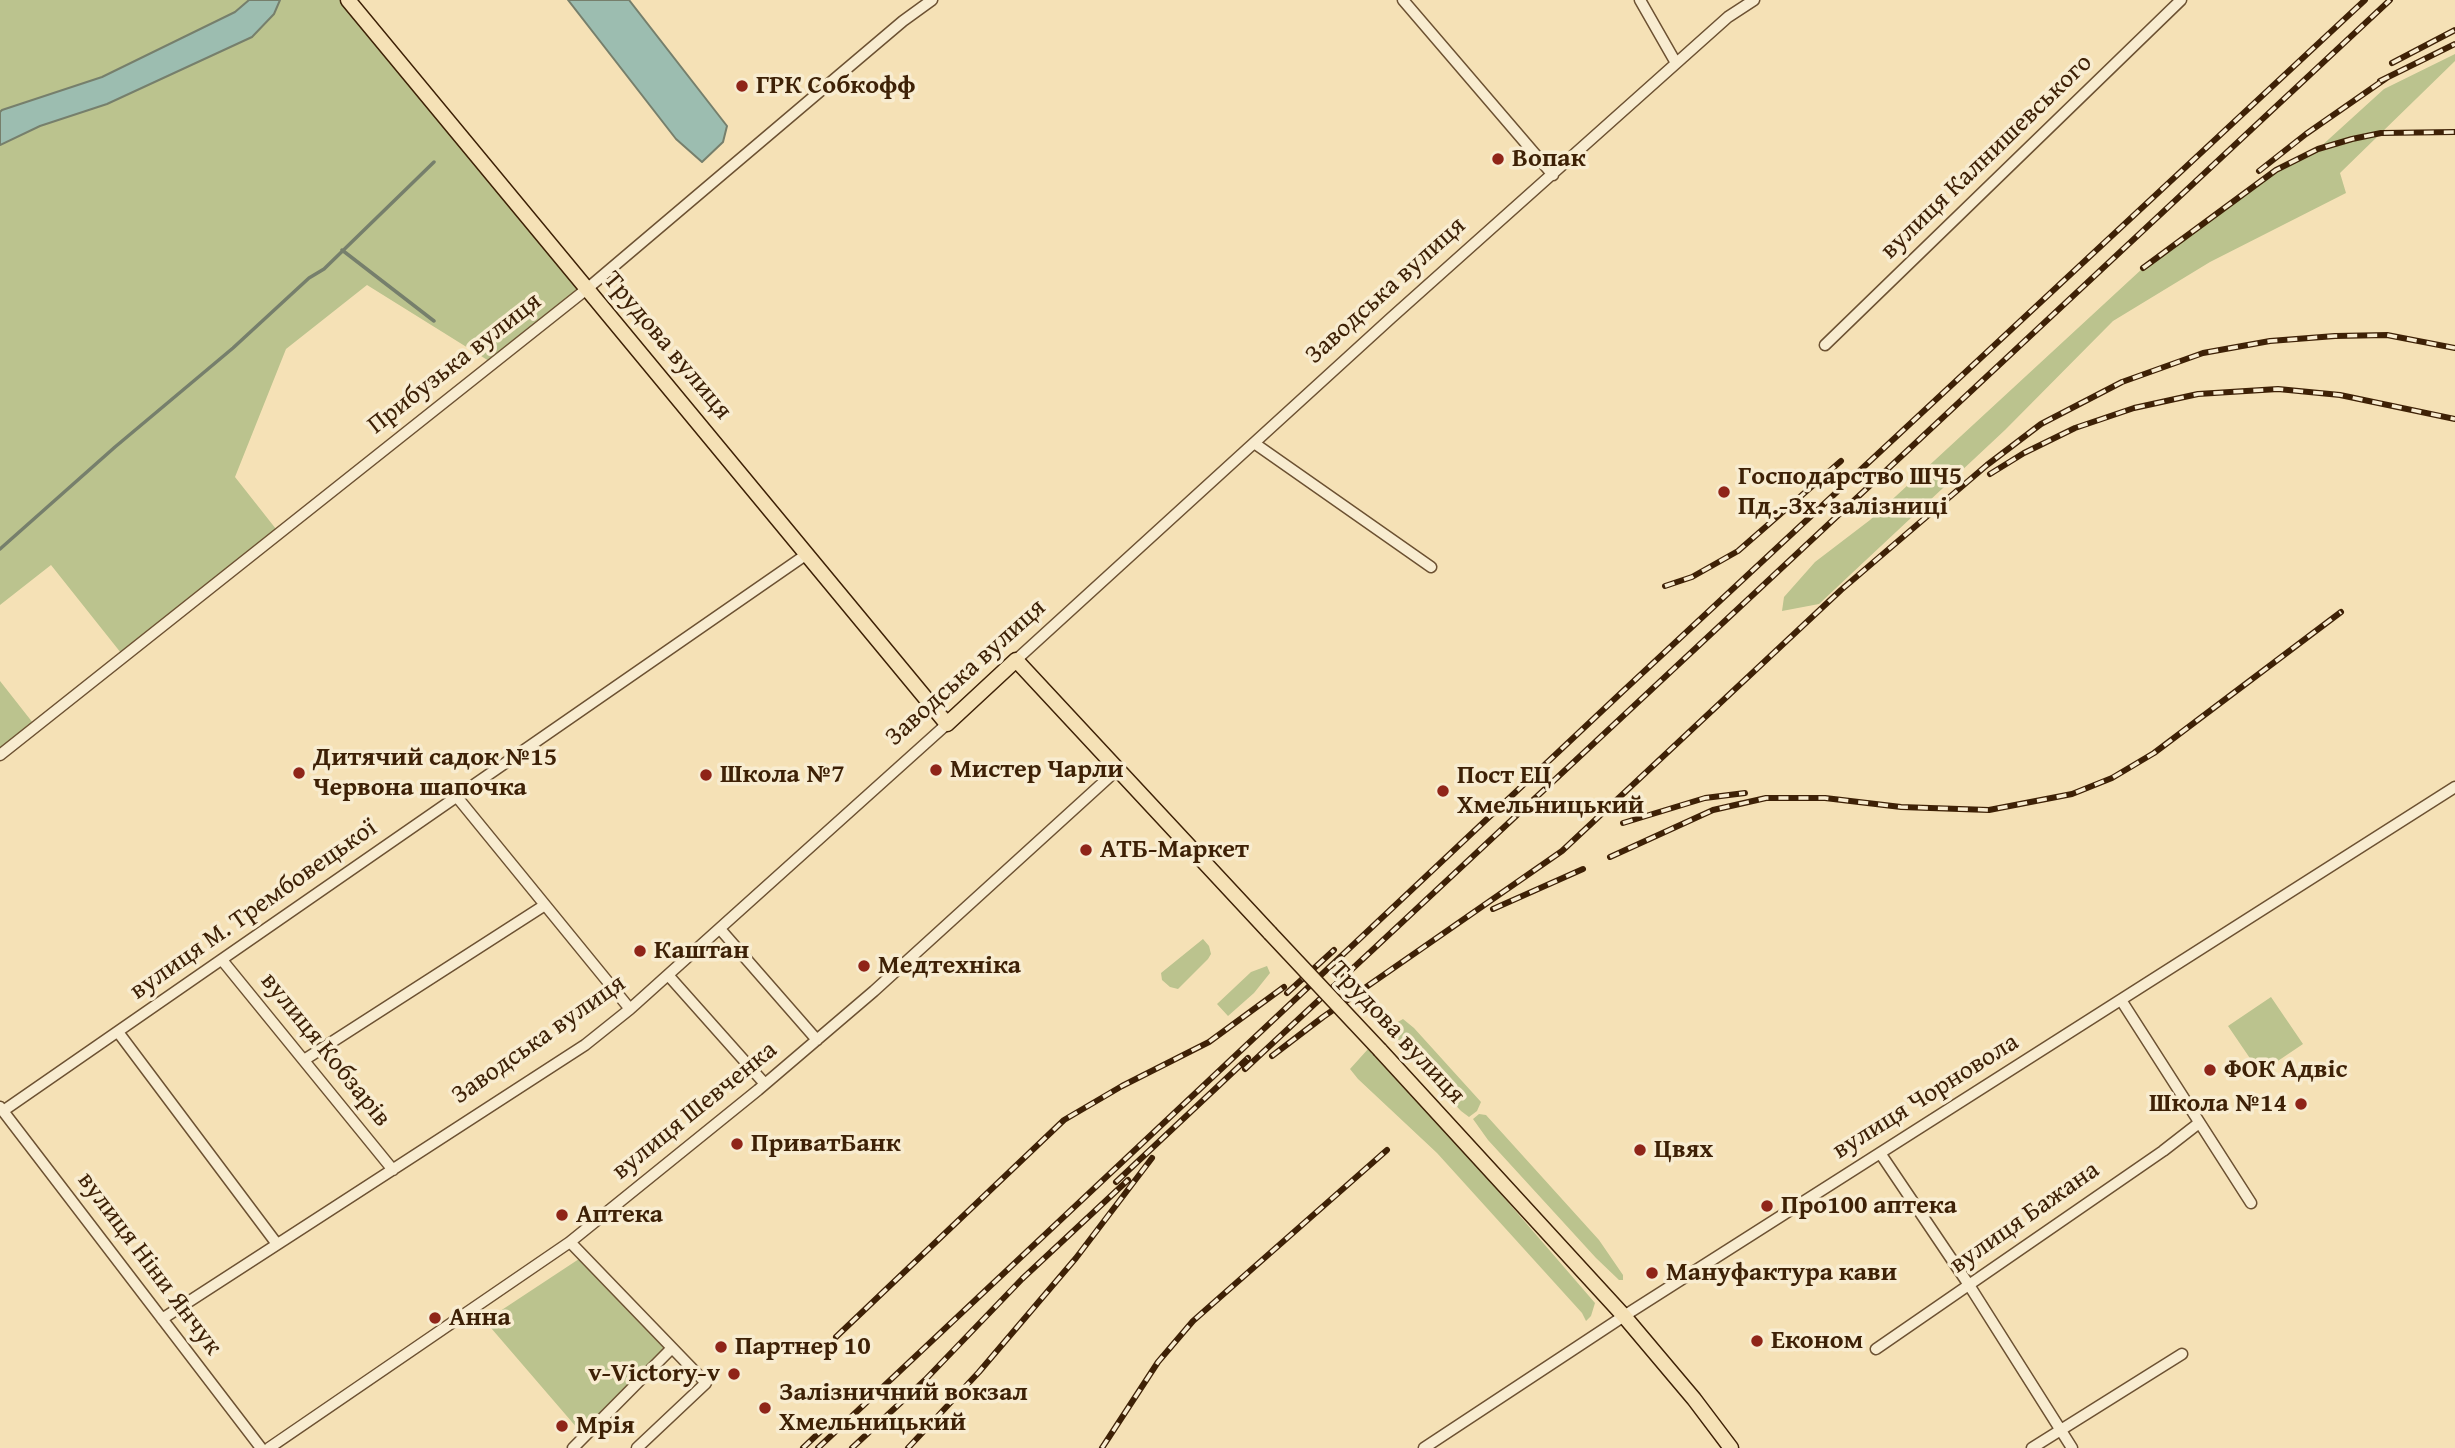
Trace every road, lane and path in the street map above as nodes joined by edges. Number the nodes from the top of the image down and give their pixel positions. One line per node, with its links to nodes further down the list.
1 (348, 0): 9 (main road, Трудова вулиця)
2 (932, 0): 9 (street, Прибузька вулиця)
3 (1403, 0): 8 (street)
4 (1640, 0): 7 (street)
5 (1754, 0): 7 (street, Заводська вулиця)
6 (2175, 2): 10 (street, вулиця Калнишевського)
7 (1676, 63): 8 (street, Заводська вулиця)
8 (1553, 175): 11 (street, Заводська вулиця)
9 (587, 288): 12 (main road, Трудова вулиця); 16 (street, Прибузька вулиця)
10 (1825, 345)
11 (1254, 443): 13 (street); 14 (street, Заводська вулиця)
12 (807, 554): 15 (main road, Трудова вулиця); 19 (street, вулиця М. Трембовецької)
13 (1431, 567)
14 (1017, 660): 15 (main road, Заводська вулиця); 17 (main road, Трудова вулиця)
15 (947, 724): 21 (street, Заводська вулиця)
16 (0, 755)
17 (1118, 769): 27 (street, вулиця Шевченка); 38 (main road, Трудова вулиця, bridge)
18 (2455, 787): 24 (street, вулиця Чорновола)
19 (457, 797): 20 (street); 22 (street, вулиця М. Трембовецької)
20 (545, 905): 25 (street); 28 (street)
21 (719, 929): 23 (street, Заводська вулиця); 27 (street)
22 (222, 960): 26 (street, вулиця М. Трембовецької); 28 (street, вулиця Кобзарів)
23 (668, 975): 25 (street, Заводська вулиця); 29 (street)
24 (2121, 1000): 31 (street); 32 (street, вулиця Чорновола)
25 (630, 1009): 33 (street, Заводська вулиця)
26 (118, 1032): 30 (street, вулиця М. Трембовецької); 36 (street)
27 (817, 1040): 29 (street, вулиця Шевченка)
28 (304, 1060): 33 (street, вулиця Кобзарів)
29 (765, 1084): 35 (street, вулиця Шевченка)
30 (2, 1109): 39 (street, вулиця Ніни Янчук)
31 (2199, 1123): 34 (street); 37 (street, вулиця Бажана)
32 (1880, 1153): 37 (street); 38 (street, вулиця Чорновола)
33 (393, 1170): 36 (street, Заводська вулиця)
34 (2251, 1203)
35 (570, 1242): 40 (street); 45 (street, вулиця Шевченка)
36 (277, 1244): 39 (street, Заводська вулиця)
37 (1969, 1285): 41 (street, вулиця Бажана); 43 (street)
38 (1624, 1316): 48 (street, вулиця Чорновола); 49 (main road, Трудова вулиця)
39 (162, 1319): 44 (street, вулиця Ніни Янчук)
40 (672, 1348): 46 (street); 47 (street)
41 (1876, 1349)
42 (2182, 1354): 43 (street)
43 (2060, 1429): 50 (street); 51 (street)
44 (261, 1448)
45 (269, 1448)
46 (573, 1448)
47 (637, 1448)
48 (1424, 1448)
49 (1731, 1448)
50 (2032, 1448)
51 (2073, 1448)

